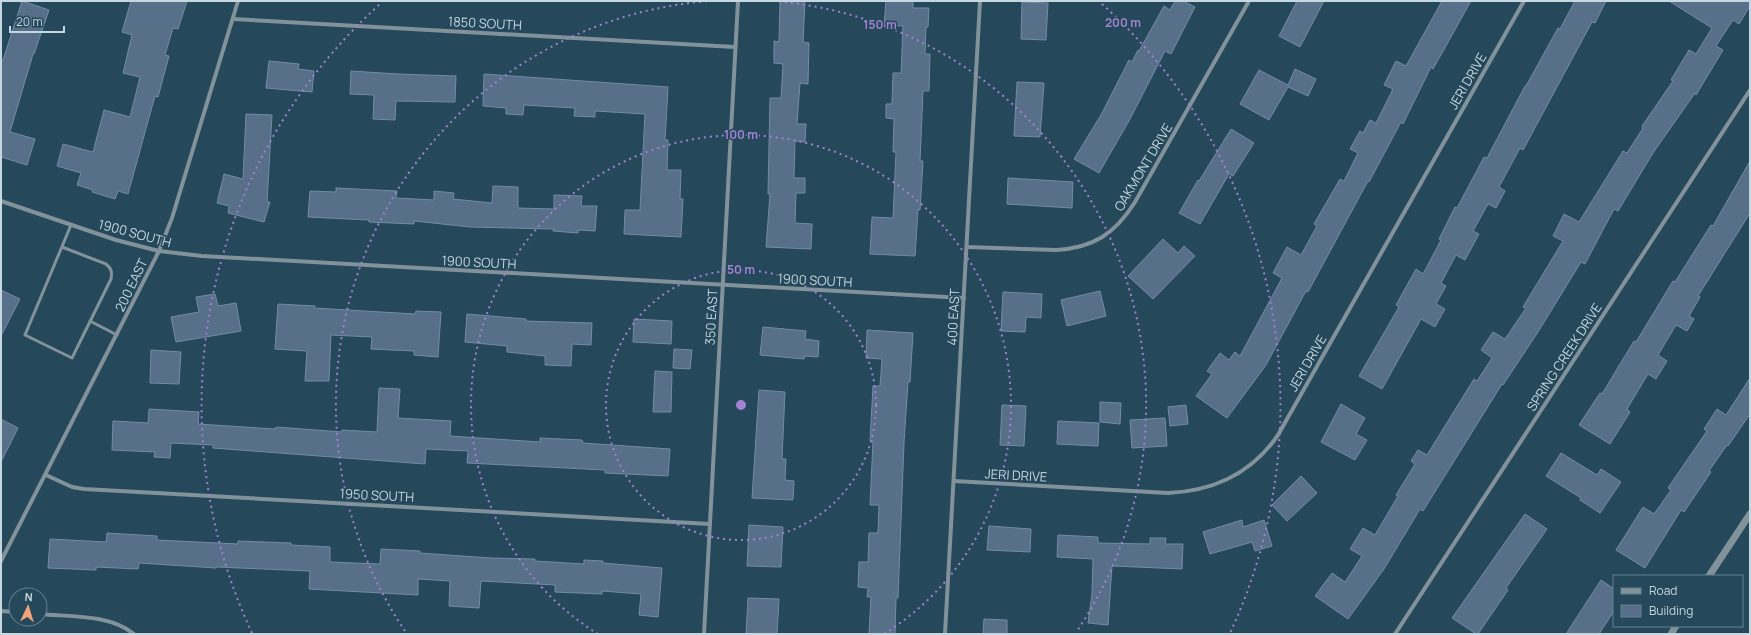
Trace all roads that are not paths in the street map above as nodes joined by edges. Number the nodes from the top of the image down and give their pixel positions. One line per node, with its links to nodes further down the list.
1 (238, 1): 6 (street, 200 EAST)
2 (738, 1): 7 (street, 350 EAST)
3 (980, 1): 11 (street, 400 EAST)
4 (1249, 1): 11 (street, OAKMONT DRIVE)
5 (1524, 1): 19 (street, JERI DRIVE)
6 (233, 19): 7 (street, 1850 SOUTH); 13 (street, 200 EAST)
7 (735, 47): 14 (street, 350 EAST)
8 (1750, 90): 28 (street, SPRING CREEK DRIVE)
9 (1, 201): 10 (street, 1900 SOUTH)
10 (71, 225): 12 (lane); 13 (street, 1900 SOUTH)
11 (967, 246): 15 (street, 400 EAST)
12 (62, 247): 16 (lane); 16 (lane)
13 (159, 251): 14 (street, 1900 SOUTH); 17 (street, 200 EAST)
14 (723, 285): 15 (street, 1900 SOUTH); 21 (street, 350 EAST)
15 (964, 298): 19 (street, 400 EAST)
16 (90, 321): 17 (lane)
17 (117, 335): 18 (street, 200 EAST)
18 (46, 475): 21 (street, 1950 SOUTH); 22 (street, 200 EAST)
19 (954, 481): 27 (street, 400 EAST)
20 (1750, 514): 23 (street)
21 (710, 524): 26 (street, 350 EAST)
22 (1, 561)
23 (1710, 575)
24 (48, 615): 25 (street)
25 (134, 634)
26 (704, 634)
27 (945, 634)
28 (1395, 634)

